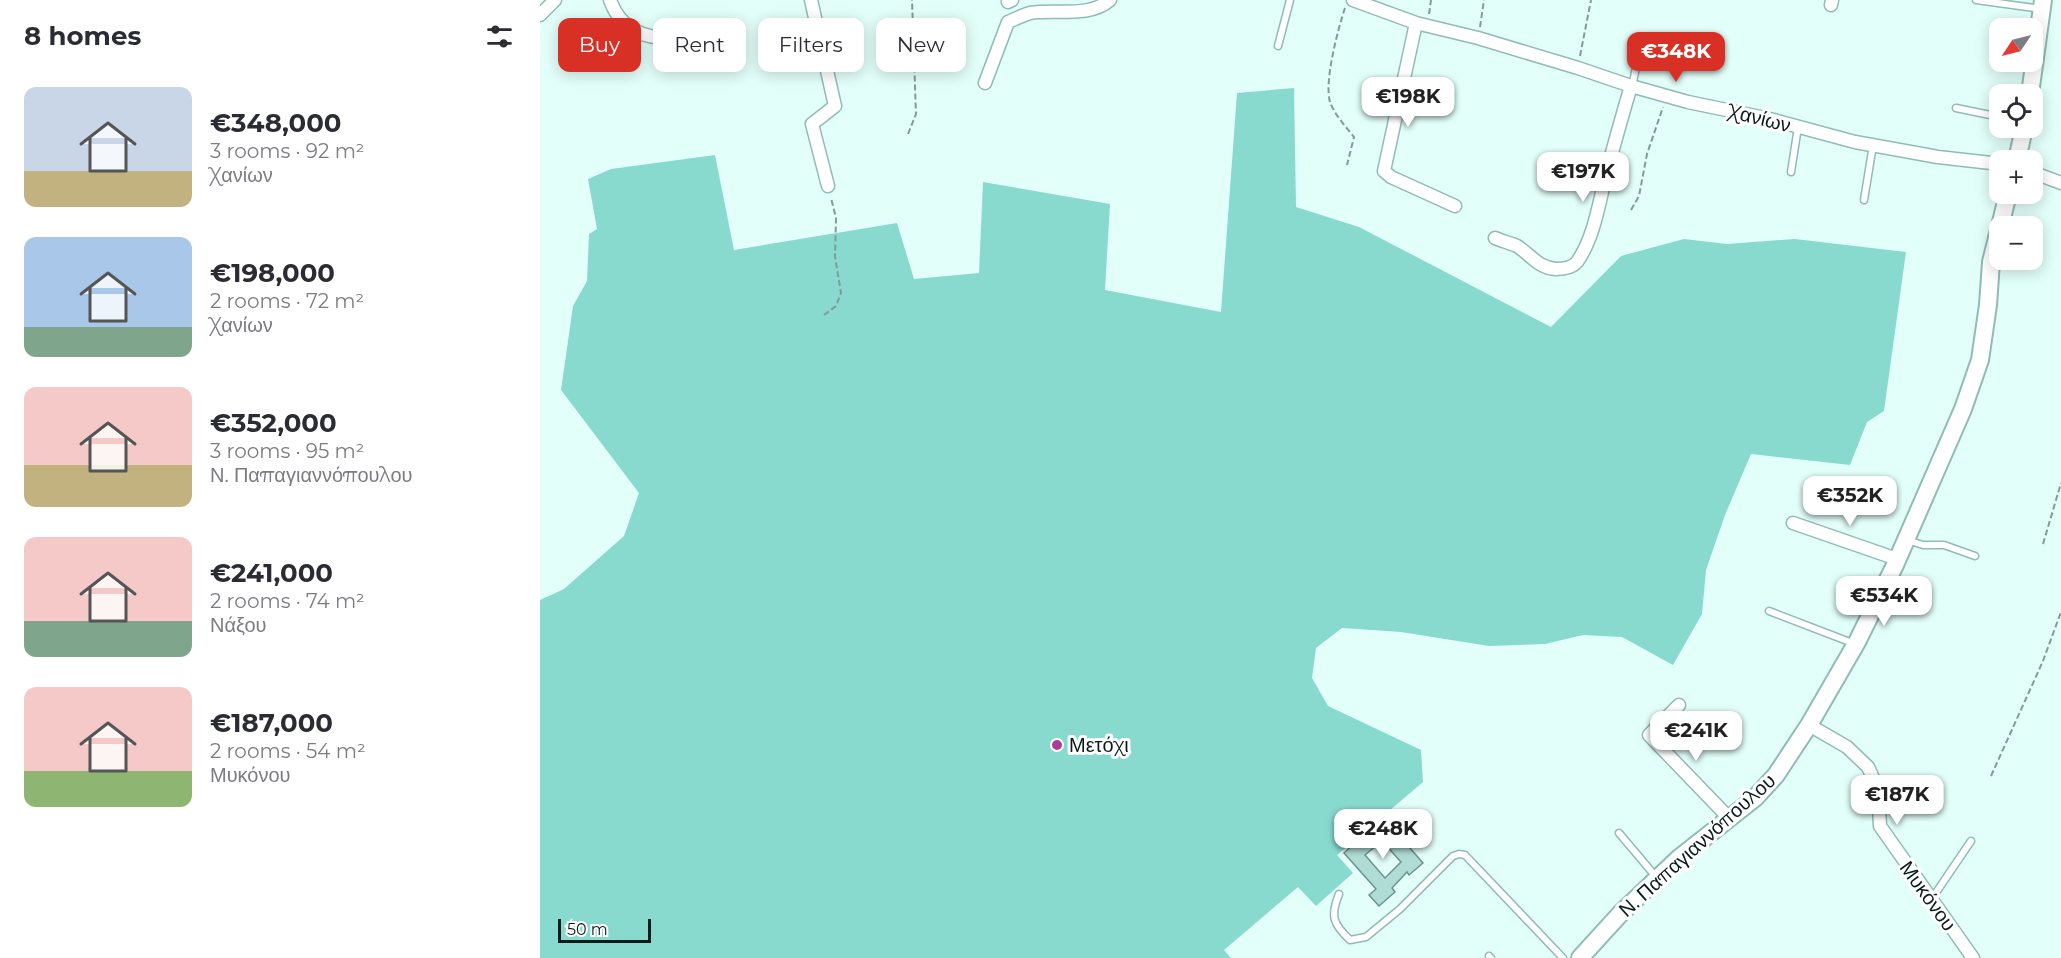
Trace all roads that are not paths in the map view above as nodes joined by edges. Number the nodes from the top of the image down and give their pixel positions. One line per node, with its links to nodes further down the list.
1 (555, 0): 9 (street)
2 (610, 0): 11 (street)
3 (811, 0): 25 (street)
4 (1110, 0): 14 (street)
5 (1290, 0): 13 (lane)
6 (1353, 0): 10 (street, Χανίων)
7 (1976, 0): 8 (lane)
8 (2042, 4): 15 (street)
9 (540, 15)
10 (1416, 23): 16 (street, Χανίων); 28 (street)
11 (653, 39)
12 (1642, 41): 16 (lane)
13 (1278, 46)
14 (985, 83)
15 (2031, 84)
16 (1631, 86): 19 (street, Χανίων); 29 (street)
17 (1956, 108): 18 (lane)
18 (1989, 115)
19 (1798, 127): 20 (street, Χανίων); 22 (lane)
20 (1873, 145): 21 (street, Χανίων); 26 (lane)
21 (1989, 163)
22 (1791, 172)
23 (2043, 176): 24 (street)
24 (2061, 183)
25 (828, 186)
26 (1864, 200)
27 (2006, 204): 31 (street, Ν. Παπαγιαννόπουλου)
28 (1455, 206)
29 (1495, 238)
30 (1793, 523): 33 (street)
31 (1906, 540): 32 (lane); 33 (street, Ν. Παπαγιαννόπουλου)
32 (1975, 556)
33 (1898, 560): 35 (street, Ν. Παπαγιαννόπουλου)
34 (1769, 611): 35 (lane)
35 (1855, 644): 37 (street, Ν. Παπαγιαννόπουλου)
36 (1679, 705): 38 (street)
37 (1809, 725): 38 (street, Ν. Παπαγιαννόπουλου); 43 (street, Μυκόνου)
38 (1730, 819): 41 (street, Ν. Παπαγιαννόπουλου)
39 (1619, 833): 41 (lane)
40 (1971, 841): 43 (lane)
41 (1657, 879): 45 (street, Ν. Παπαγιαννόπουλου)
42 (1339, 894): 44 (lane)
43 (1931, 901): 46 (street, Μυκόνου)
44 (1563, 958)
45 (1580, 958)
46 (1972, 958)

